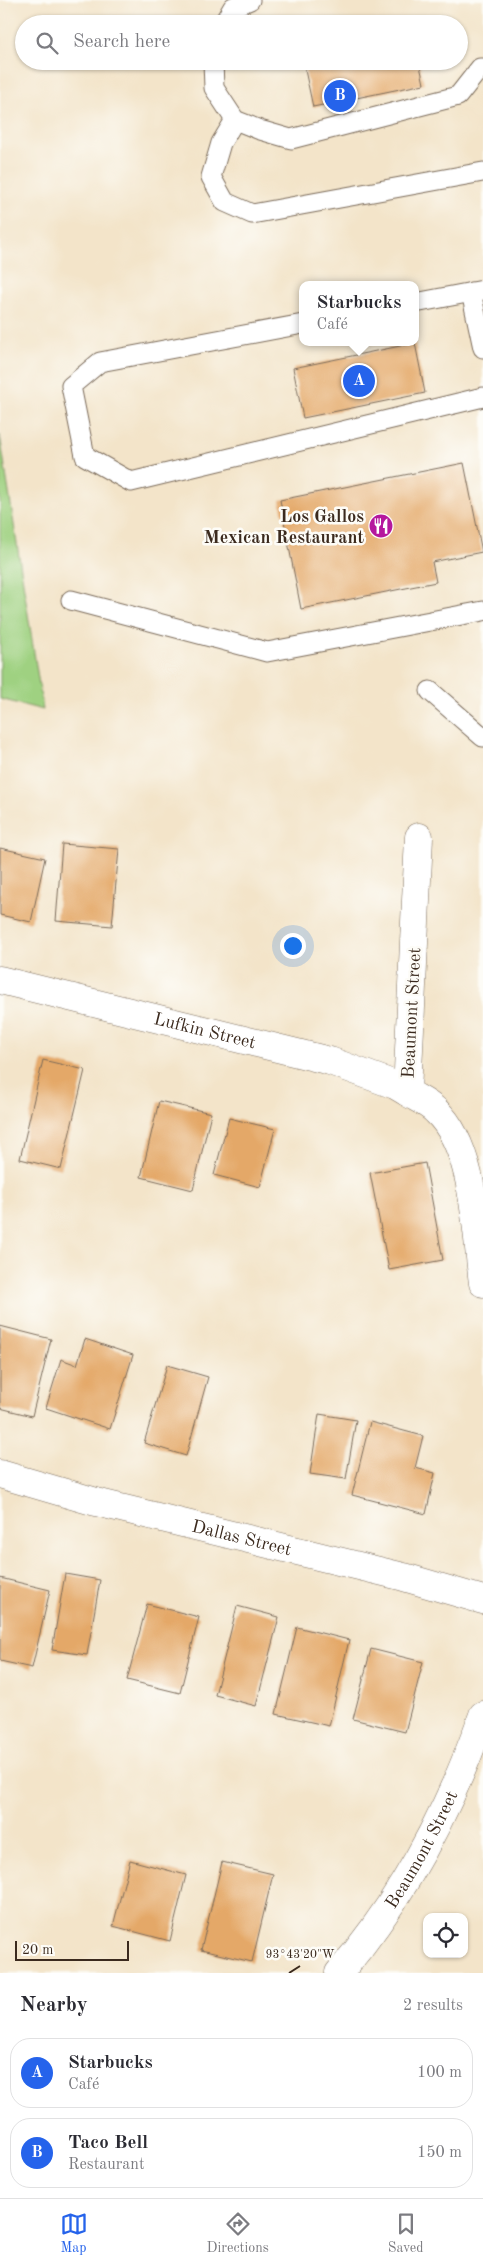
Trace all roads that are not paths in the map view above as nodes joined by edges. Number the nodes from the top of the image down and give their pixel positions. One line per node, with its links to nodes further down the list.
1 (250, 0): 2 (lane)
2 (228, 15)
3 (483, 68): 5 (lane)
4 (213, 70): 5 (lane)
5 (234, 120): 6 (lane)
6 (483, 172)
7 (477, 291): 8 (lane); 10 (lane)
8 (419, 302)
9 (299, 325): 11 (lane)
10 (483, 348)
11 (483, 397)
12 (71, 600): 13 (lane)
13 (483, 612)
14 (430, 691): 15 (lane)
15 (483, 737)
16 (419, 837): 18 (street, Beaumont Street)
17 (0, 980): 18 (street, Lufkin Street)
18 (407, 1092): 19 (street, Beaumont Street)
19 (483, 1282)
20 (0, 1474): 21 (street, Dallas Street)
21 (483, 1600)
22 (483, 1715): 23 (street, Beaumont Street)
23 (339, 1973)

